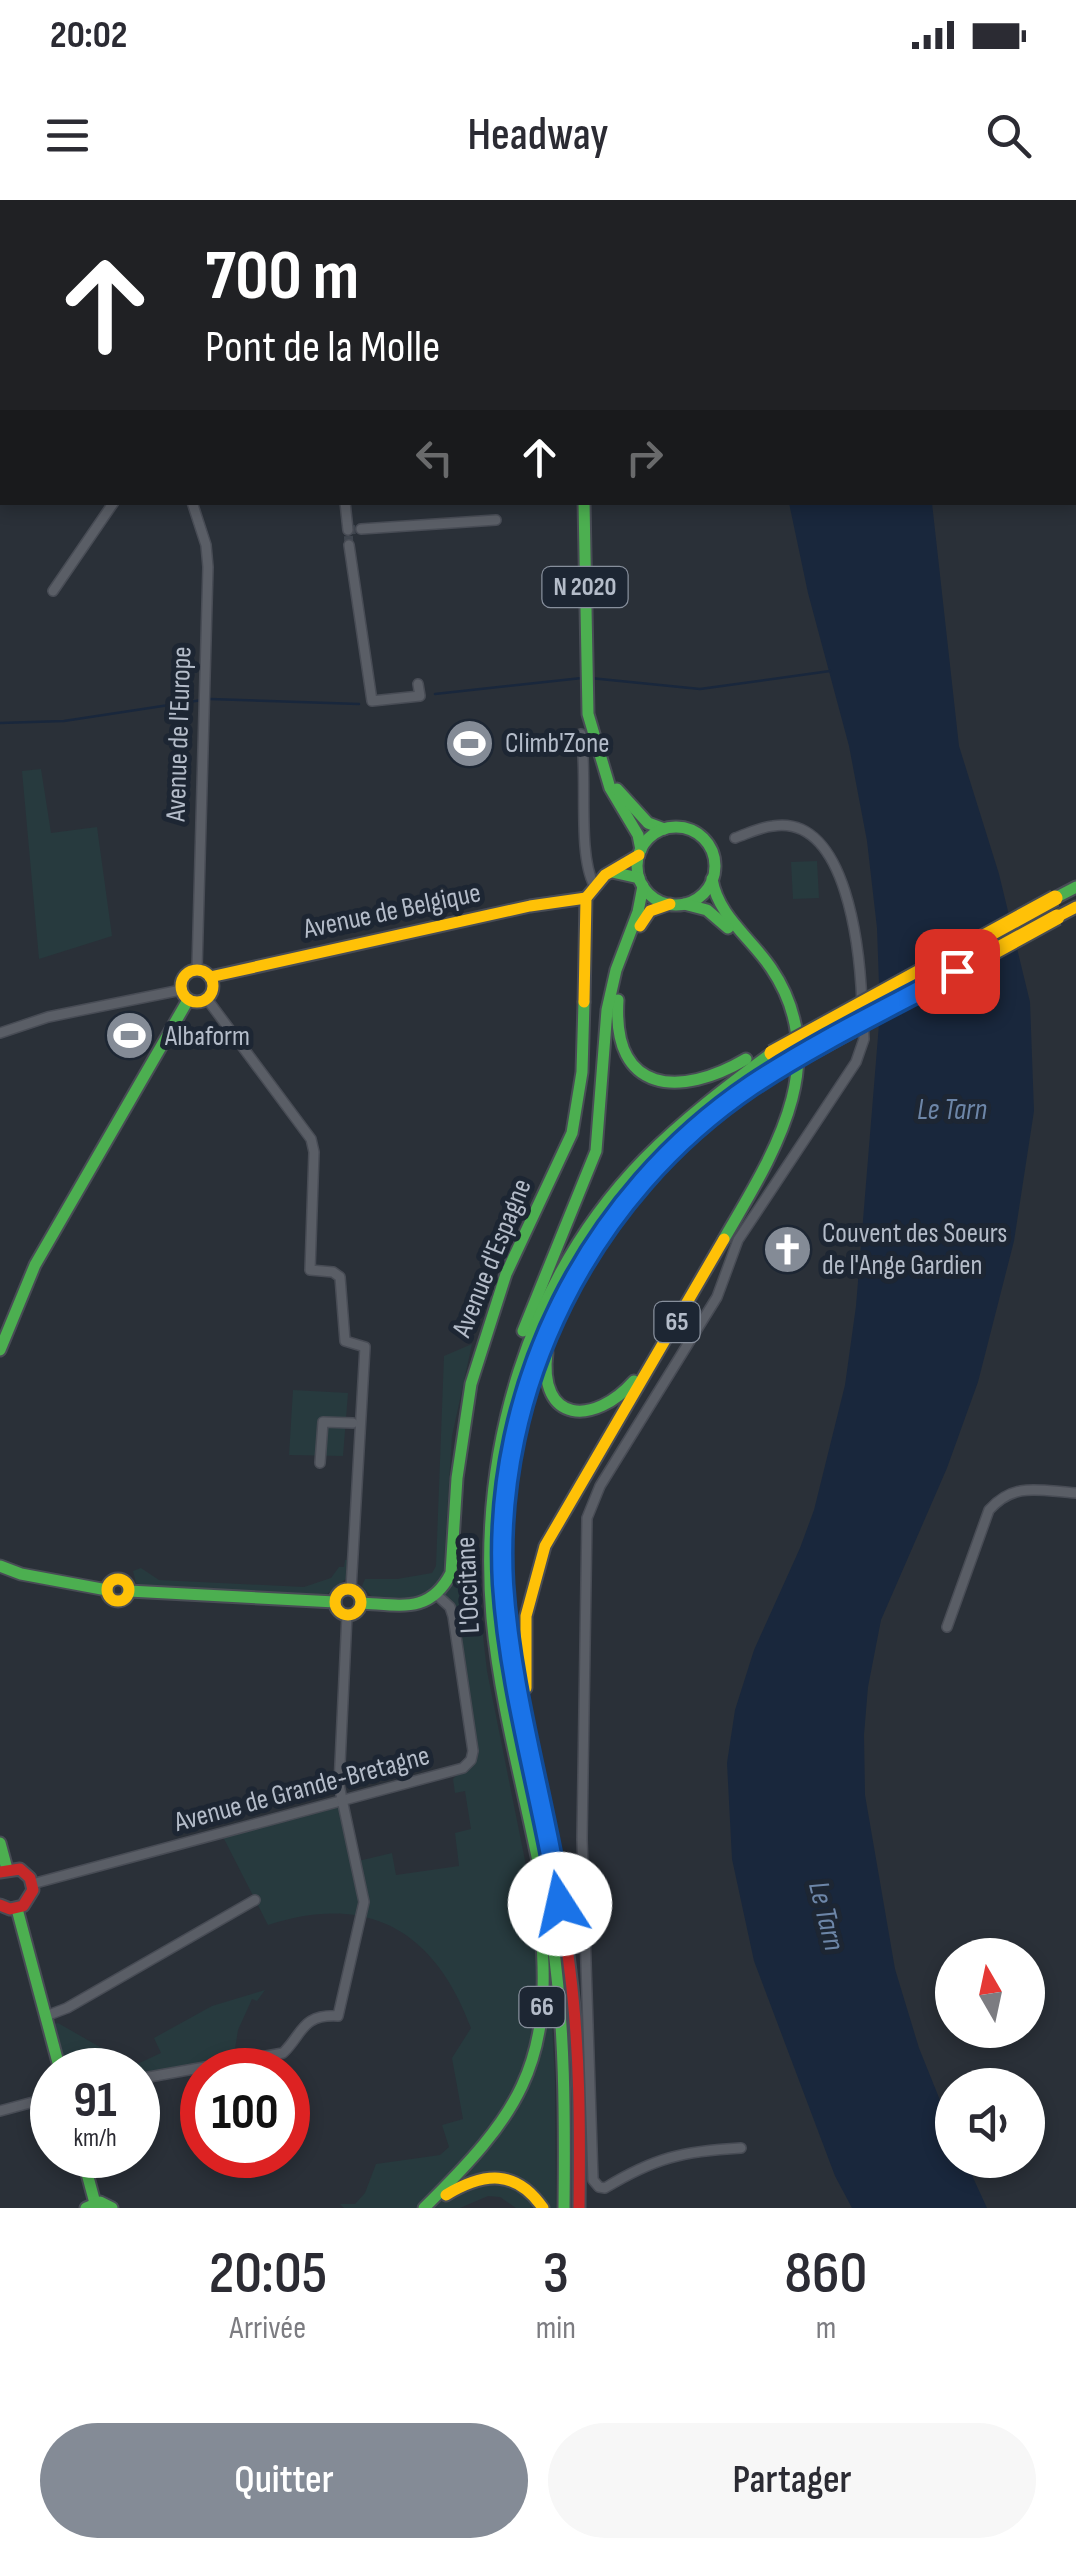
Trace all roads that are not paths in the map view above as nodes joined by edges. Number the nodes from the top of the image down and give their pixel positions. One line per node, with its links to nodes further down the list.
1 (112, 505): 9 (street)
2 (193, 505): 23 (street, Avenue de l'Europe)
3 (345, 505): 7 (street)
4 (584, 505): 12 (main road, N 2020)
5 (496, 520): 6 (street)
6 (361, 529)
7 (348, 530)
8 (350, 545): 10 (street)
9 (53, 590)
10 (418, 684)
11 (580, 734): 20 (street)
12 (604, 770): 13 (main road, N 2020); 15 (main road, N 2020)
13 (664, 829): 15 (main road); 17 (main road)
14 (735, 838): 56 (street)
15 (640, 853): 16 (main road); 18 (main road)
16 (612, 872): 18 (main road); 20 (main road)
17 (712, 880): 21 (main road); 43 (main road, 65)
18 (641, 882): 21 (main road); 31 (main road)
19 (1076, 886): 27 (main road, bridge)
20 (590, 891): 23 (main road, Avenue de Belgique); 38 (main road, Avenue d'Espagne)
21 (677, 904): 27 (main road); 28 (main road, 65)
22 (1076, 907): 28 (main road, L'Occitane, bridge)
23 (204, 973): 24 (main road); 25 (main road)
24 (184, 995): 25 (main road); 26 (street); 29 (main road)
25 (207, 999): 37 (street)
26 (0, 1033)
27 (771, 1049): 31 (main road, L'Occitane)
28 (599, 1236): 43 (main road, L'Occitane)
29 (0, 1350)
30 (353, 1423): 32 (street)
31 (502, 1427): 42 (main road, L'Occitane)
32 (320, 1464)
33 (1076, 1493): 41 (street)
34 (0, 1566): 35 (main road)
35 (21, 1574): 36 (main road); 39 (main road)
36 (0, 1576)
37 (356, 1596): 38 (main road); 39 (main road); 40 (main road)
38 (438, 1596): 44 (street, Avenue de Grande-Bretagne)
39 (335, 1602): 40 (main road)
40 (348, 1615): 44 (street)
41 (946, 1627)
42 (520, 1768): 60 (main road, 66); 62 (main road, L'Occitane)
43 (537, 1781): 63 (main road, L'Occitane)
44 (340, 1802): 47 (street, Avenue de Grande-Bretagne); 53 (street)
45 (0, 1843): 46 (main road)
46 (3, 1870): 47 (main road)
47 (32, 1884): 50 (main road)
48 (255, 1900): 51 (street)
49 (0, 1905): 50 (main road)
50 (17, 1909): 51 (main road)
51 (46, 2016): 52 (main road)
52 (54, 2048)
53 (160, 2075)
54 (30, 2103): 55 (street)
55 (0, 2111)
56 (740, 2148)
57 (86, 2178): 58 (main road)
58 (91, 2205): 59 (main road)
59 (112, 2208)
60 (428, 2208): 61 (main road, 66)
61 (543, 2208)
62 (564, 2208)
63 (578, 2208)

